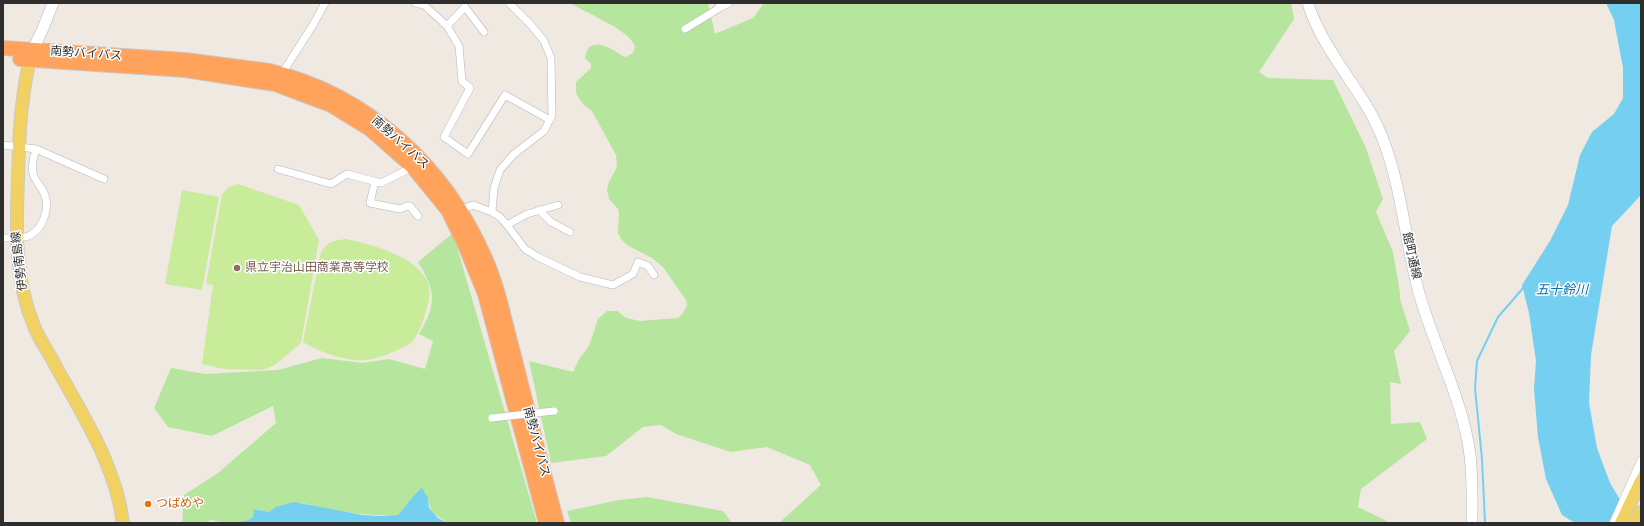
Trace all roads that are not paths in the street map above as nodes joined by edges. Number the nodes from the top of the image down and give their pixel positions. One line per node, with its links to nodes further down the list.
1 (53, 3): 13 (main road)
2 (325, 3): 15 (street)
3 (415, 3): 9 (street)
4 (509, 3): 16 (street)
5 (729, 3): 8 (street)
6 (1308, 3): 41 (main road, 館町通線)
7 (466, 5): 9 (street); 11 (street)
8 (720, 5): 10 (street)
9 (447, 26): 16 (street)
10 (685, 30)
11 (484, 32)
12 (3, 48): 13 (highway, 南勢バイパス)
13 (31, 55): 14 (highway, 南勢バイパス); 15 (highway, 南勢バイパス); 18 (main road, 伊勢南島線)
14 (3, 58)
15 (278, 79): 20 (highway, 南勢バイパス); 25 (highway, 南勢バイパス)
16 (550, 120): 27 (street)
17 (3, 145): 18 (street)
18 (18, 146): 19 (street); 38 (main road, 伊勢南島線)
19 (36, 149): 22 (street); 31 (street)
20 (413, 167): 23 (street); 39 (highway, 南勢バイパス)
21 (278, 169): 23 (street)
22 (104, 179)
23 (375, 182): 28 (street)
24 (558, 205): 26 (street)
25 (460, 210): 27 (street); 40 (highway, 南勢バイパス)
26 (539, 210): 29 (street); 30 (street)
27 (492, 212): 29 (street)
28 (418, 216)
29 (507, 224): 32 (street)
30 (570, 232)
31 (24, 237)
32 (654, 275)
33 (554, 411): 34 (street, bridge)
34 (492, 418)
35 (1641, 460): 42 (street)
36 (1641, 481): 43 (main road)
37 (1641, 512): 44 (main road)
38 (123, 523)
39 (546, 523)
40 (557, 523)
41 (1472, 523)
42 (1613, 523)
43 (1621, 523)
44 (1635, 523)

